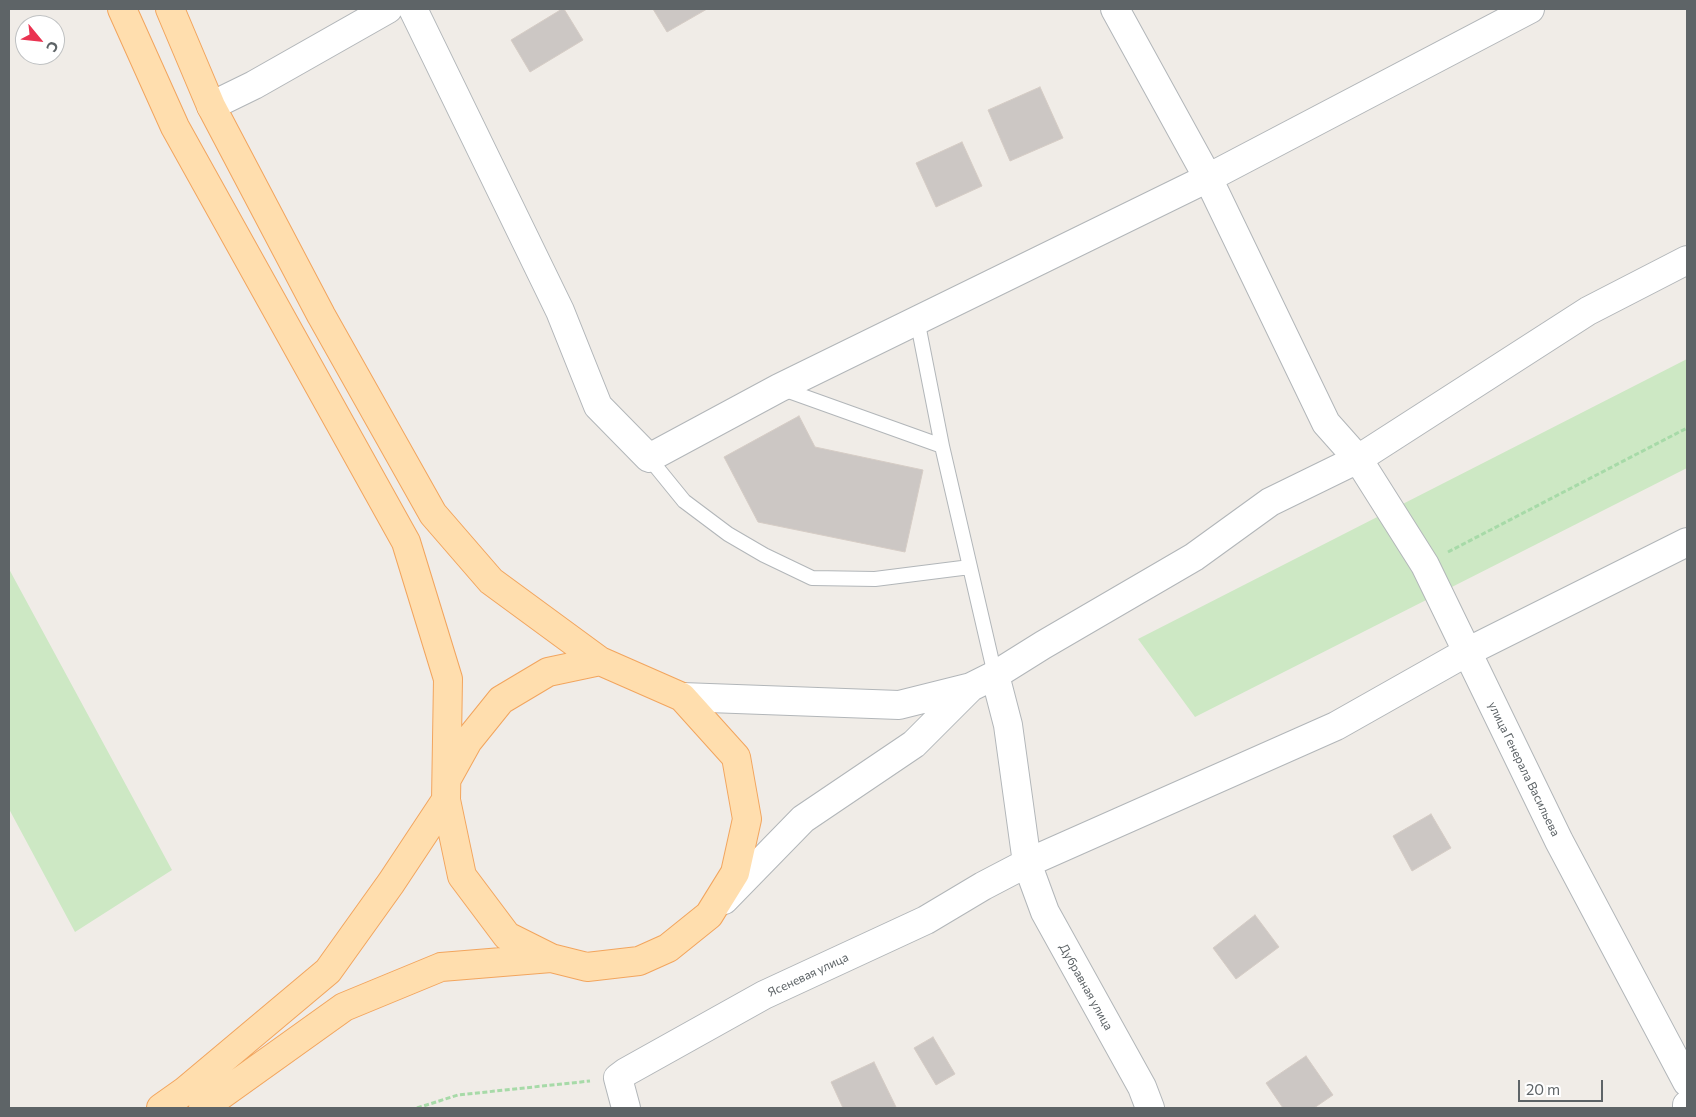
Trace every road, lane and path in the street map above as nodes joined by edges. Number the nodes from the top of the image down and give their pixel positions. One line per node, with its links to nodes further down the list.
1 (122, 9): 8 (main road)
2 (170, 9): 7 (main road)
3 (388, 9): 7 (street)
4 (413, 9): 15 (street)
5 (1115, 9): 9 (street, улица Генерала Васильева)
6 (1530, 9): 9 (street)
7 (211, 106): 8 (main road); 21 (main road)
8 (175, 127): 25 (main road)
9 (1208, 178): 11 (street); 16 (street, улица Генерала Васильева)
10 (1687, 260): 16 (street)
11 (917, 319): 12 (street); 14 (lane)
12 (779, 388): 14 (lane); 15 (street)
13 (1687, 428): 18 (path)
14 (942, 446): 19 (lane)
15 (649, 458): 19 (lane)
16 (1358, 459): 18 (street, улица Генерала Васильева); 22 (street)
17 (1687, 542): 20 (street, Ясеневая улица)
18 (1425, 565): 20 (street, улица Генерала Васильева)
19 (970, 567): 22 (lane)
20 (1467, 652): 26 (street, Ясеневая улица); 30 (street, улица Генерала Васильева)
21 (600, 661): 24 (main road); 25 (main road)
22 (995, 675): 23 (street); 26 (street, Дубравная улица)
23 (971, 687): 24 (street); 27 (street)
24 (682, 697): 27 (main road)
25 (447, 789): 28 (main road); 31 (main road)
26 (1028, 863): 29 (street, Ясеневая улица); 35 (street, Дубравная улица)
27 (709, 915): 28 (main road)
28 (551, 958): 32 (main road)
29 (618, 1078): 33 (path); 34 (street)
30 (1687, 1082)
31 (161, 1108)
32 (203, 1108)
33 (417, 1108)
34 (626, 1108)
35 (1150, 1108)

